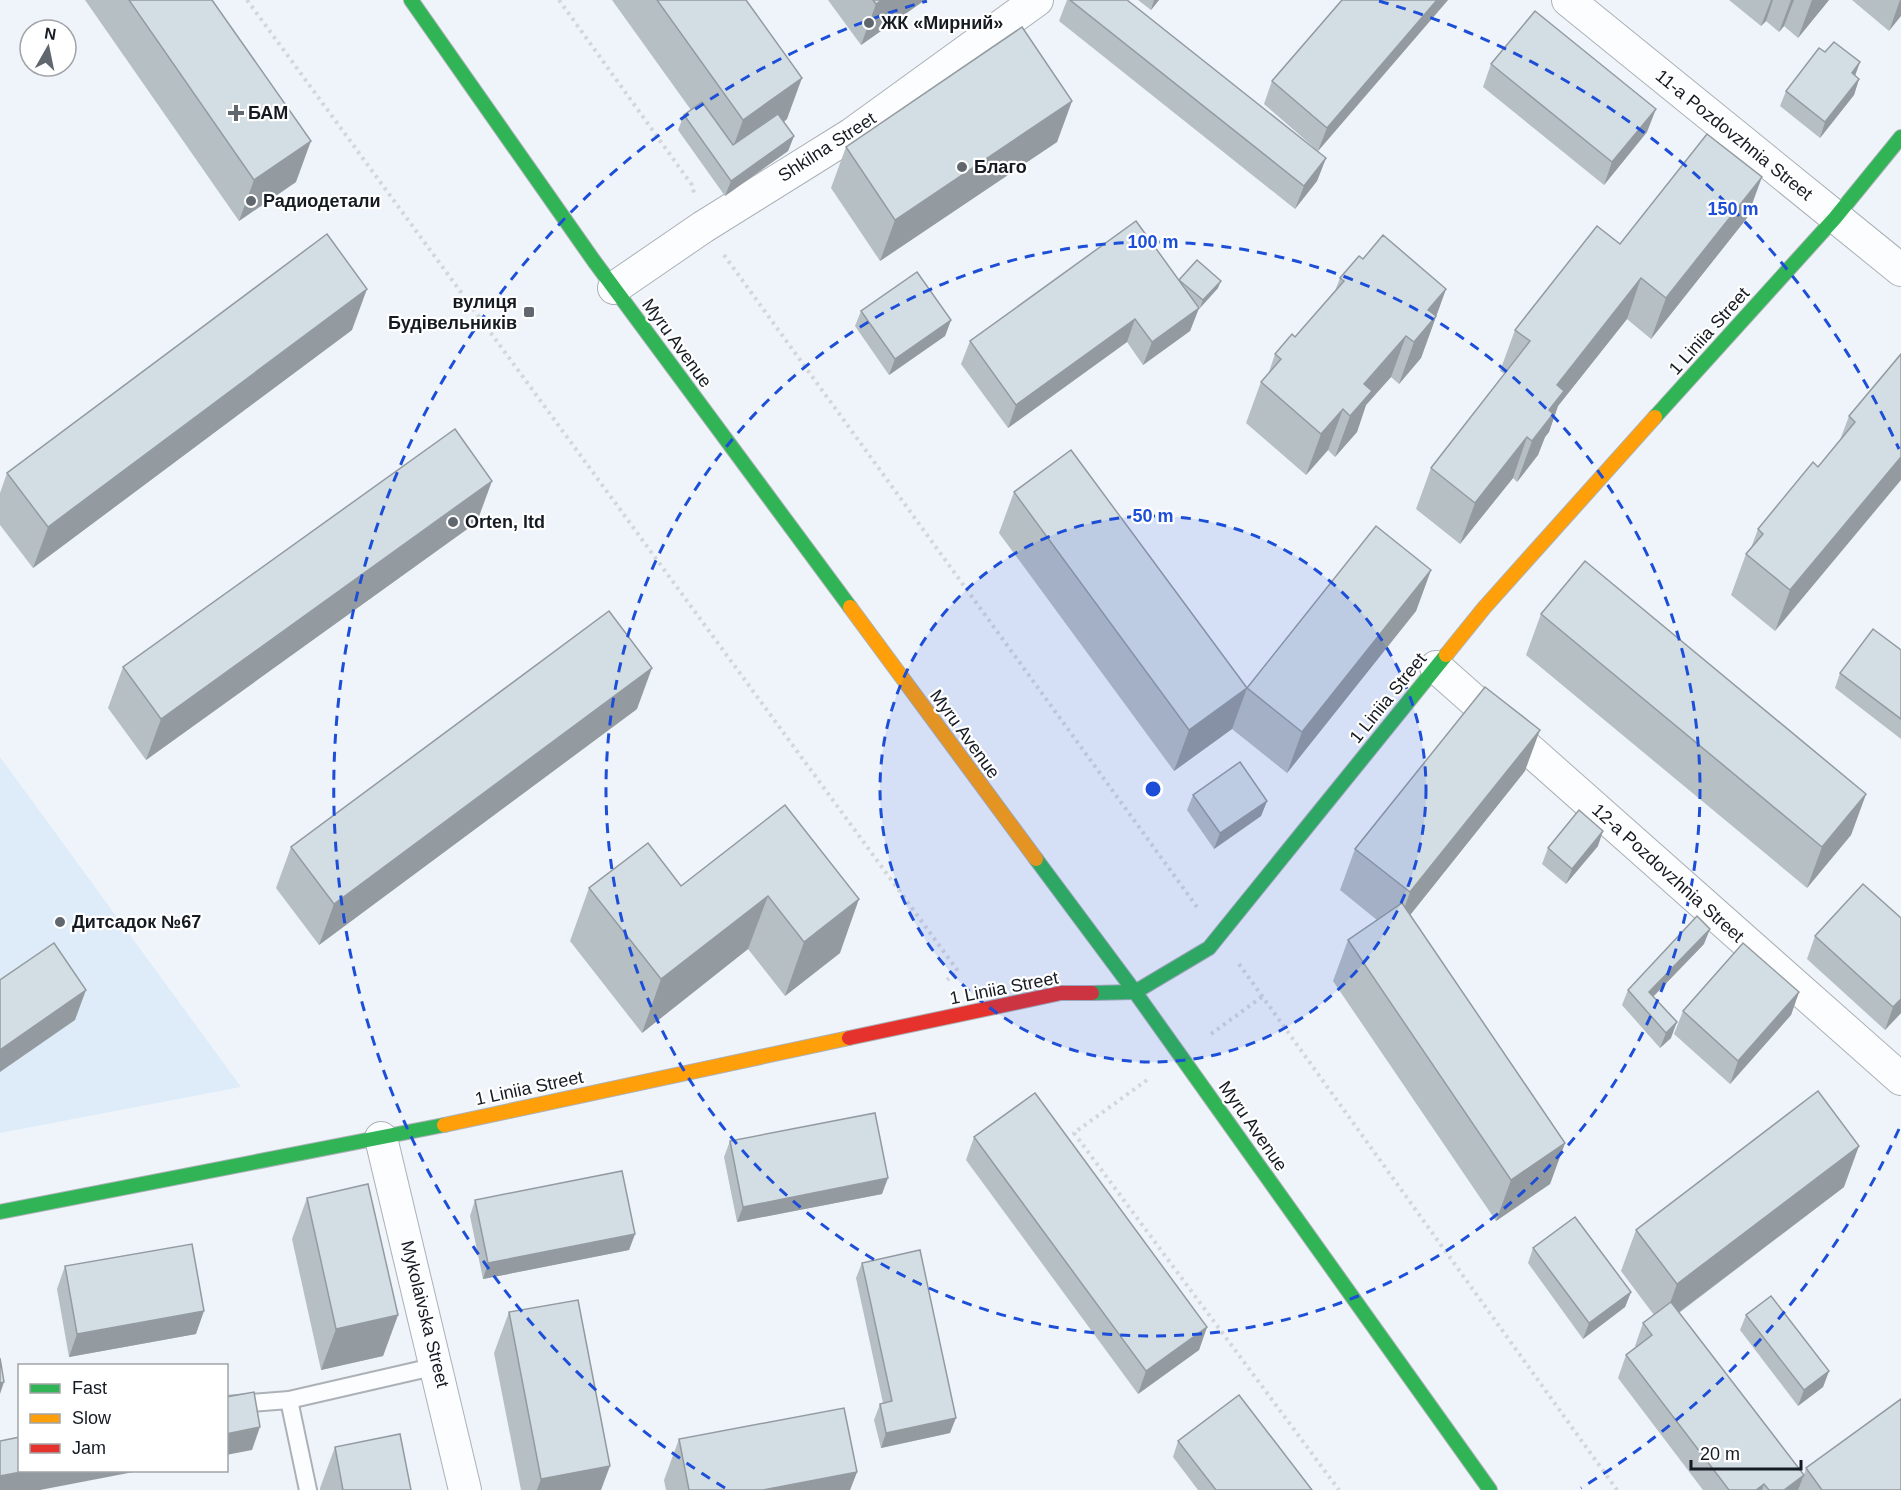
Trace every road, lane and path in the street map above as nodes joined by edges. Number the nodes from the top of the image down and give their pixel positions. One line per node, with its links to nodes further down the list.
1 (247, 0): 13 (path)
2 (411, 0): 10 (street, Myru Avenue)
3 (559, 0): 8 (path)
4 (1037, 0): 8 (street, Shkilna Street)
5 (1568, 0): 7 (street, 11-a Pozdovzhnia Street)
6 (1901, 137): 7 (street, 1 Liniia Street)
7 (1835, 218): 9 (street, 11-a Pozdovzhnia Street); 11 (street, 1 Liniia Street)
8 (703, 227): 10 (street, Shkilna Street); 12 (path)
9 (1901, 270)
10 (614, 288): 14 (street, Myru Avenue)
11 (1436, 667): 12 (street, 1 Liniia Street); 17 (street, 12-a Pozdovzhnia Street)
12 (1218, 936): 14 (street, 1 Liniia Street); 15 (path)
13 (958, 971)
14 (1135, 992): 19 (street, 1 Liniia Street); 27 (street, Myru Avenue)
15 (1263, 996): 16 (path); 28 (path)
16 (1210, 1034)
17 (1901, 1079)
18 (1147, 1080): 26 (path)
19 (381, 1138): 20 (street, 1 Liniia Street); 21 (street, Mykolaivska Street)
20 (0, 1212)
21 (437, 1366): 22 (lane); 25 (street, Mykolaivska Street)
22 (289, 1400): 23 (lane); 24 (lane)
23 (228, 1405)
24 (308, 1490)
25 (465, 1490)
26 (1339, 1490)
27 (1490, 1490)
28 (1617, 1490)

